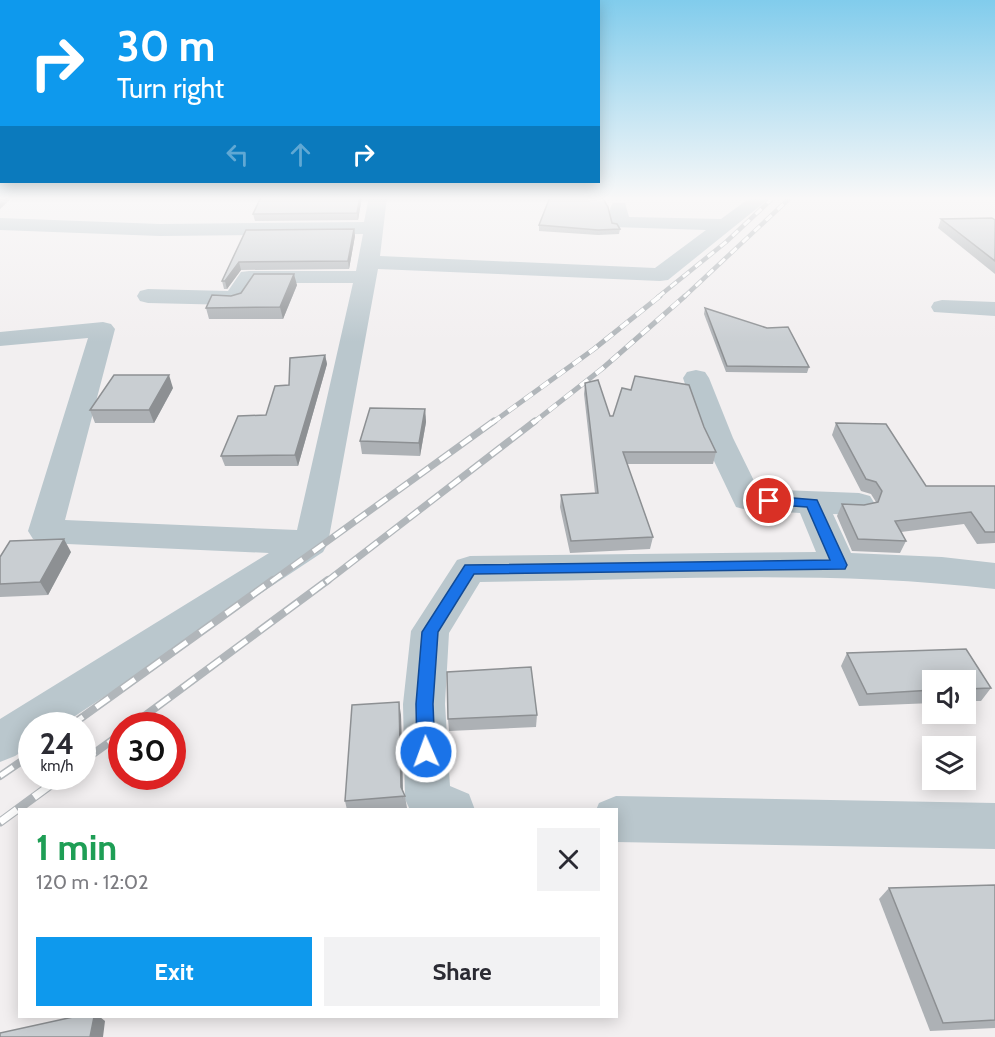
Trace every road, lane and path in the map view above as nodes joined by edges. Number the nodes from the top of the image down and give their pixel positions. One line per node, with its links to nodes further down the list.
1 (370, 245): 3 (street)
2 (698, 245): 3 (street)
3 (368, 270): 4 (street); 11 (street)
4 (148, 296)
5 (942, 308): 6 (street)
6 (995, 309)
7 (0, 339): 11 (street)
8 (696, 378): 9 (street)
9 (812, 503): 10 (street); 12 (street)
10 (859, 504)
11 (311, 543): 14 (street)
12 (839, 565): 13 (street); 15 (street)
13 (995, 576)
14 (0, 742)
15 (448, 808)
16 (618, 819): 17 (street)
17 (995, 826)

